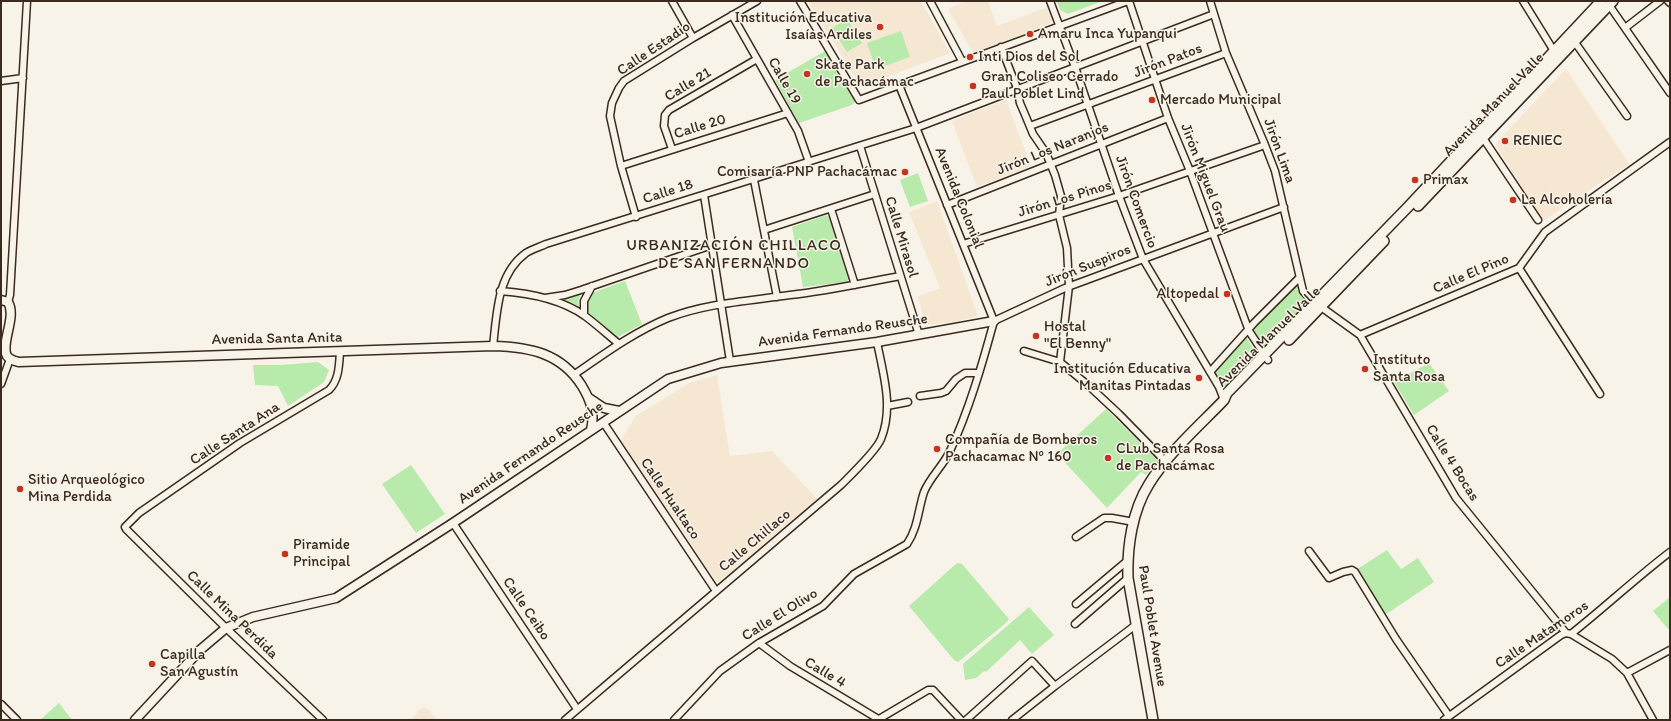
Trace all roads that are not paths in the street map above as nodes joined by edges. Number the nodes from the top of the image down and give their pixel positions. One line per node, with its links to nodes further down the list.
1 (27, 1): 25 (street)
2 (672, 1): 16 (street)
3 (757, 1): 13 (street, Calle Estadio)
4 (800, 1): 28 (street)
5 (930, 1): 23 (street)
6 (1050, 1): 14 (street, Jirón Comercio)
7 (1129, 1): 14 (street); 17 (street, Jirón Miguel Grau)
8 (1210, 1): 12 (street, Jirón Lima)
9 (1523, 1): 20 (street)
10 (1660, 1): 15 (street)
11 (1607, 2): 15 (street); 18 (main road, Avenida Manuel Valle); 20 (main road, Avenida Manuel Valle)
12 (1214, 14): 17 (street, Calle 18); 21 (street, Jirón Lima)
13 (732, 15): 16 (street, Calle Estadio); 22 (street, Calle 19)
14 (1060, 26): 19 (street); 24 (street, Jirón Comercio)
15 (1625, 28): 30 (street)
16 (693, 38): 45 (street, Calle Estadio)
17 (1143, 41): 24 (street, Calle 18); 26 (street, Jirón Miguel Grau)
18 (1574, 41): 33 (street); 37 (main road, Avenida Manuel Valle)
19 (1001, 47): 23 (street); 29 (street)
20 (1554, 51): 37 (main road, Avenida Manuel Valle)
21 (1226, 53): 26 (street, Jirón Patos); 40 (street, Jirón Lima)
22 (757, 59): 32 (street, Calle 19); 42 (street, Calle 21)
23 (962, 61): 28 (street)
24 (1075, 67): 29 (street, Calle 18); 31 (street, Jirón Comercio)
25 (23, 78): 27 (street); 71 (street)
26 (1157, 80): 31 (street, Jirón Patos); 34 (street, Jirón Miguel Grau)
27 (1, 81)
28 (899, 85): 36 (street, Avenida Colonial)
29 (1017, 88): 35 (street); 36 (street, Calle 18)
30 (1670, 93)
31 (1088, 104): 35 (street, Jirón Patos); 39 (street, Jirón Comercio)
32 (788, 113): 42 (street, Calle 20); 43 (street, Calle 19)
33 (1627, 116)
34 (1168, 118): 39 (street, Jirón Los Naranjos); 46 (street, Jirón Miguel Grau)
35 (1030, 126): 44 (street)
36 (916, 128): 41 (street, Calle 18); 51 (street, Avenida Colonial)
37 (1481, 134): 56 (street); 73 (main road, Avenida Manuel Valle)
38 (1670, 142): 62 (street, Calle El Pino)
39 (1102, 144): 44 (street, Jirón Los Naranjos); 50 (street, Jirón Comercio)
40 (1265, 145): 46 (street, Jirón Los Pinos); 52 (street, Jirón Lima)
41 (860, 146): 43 (street, Calle 18); 48 (street, Calle Mirasol)
42 (672, 149): 45 (street, Calle 20)
43 (809, 162): 47 (street, Calle 18)
44 (1050, 164): 51 (street, Jirón Los Naranjos); 54 (street)
45 (621, 166): 55 (street, Calle Estadio)
46 (1190, 171): 50 (street, Jirón Los Pinos); 58 (street, Jirón Miguel Grau)
47 (754, 180): 49 (street, Calle 18); 57 (street)
48 (875, 194): 53 (street); 63 (street, Calle Mirasol)
49 (704, 195): 55 (street, Calle 18); 59 (street)
50 (1119, 196): 54 (street, Jirón Los Pinos); 61 (street, Jirón Comercio)
51 (948, 205): 60 (street, Avenida Colonial)
52 (1284, 207): 58 (street, Jirón Suspiros); 64 (street, Jirón Lima)
53 (830, 209): 57 (street); 65 (street)
54 (1059, 215): 60 (street, Jirón Los Pinos); 67 (street)
55 (636, 217): 68 (street, Calle 18)
56 (1538, 220)
57 (764, 230): 69 (street)
58 (1213, 234): 61 (street, Jirón Suspiros); 76 (street, Jirón Miguel Grau)
59 (712, 244): 66 (street); 72 (street)
60 (963, 244): 75 (street, Avenida Colonial)
61 (1143, 259): 67 (street, Jirón Suspiros); 88 (street, Jirón Comercio)
62 (1519, 268): 78 (street, Calle El Pino); 92 (street)
63 (900, 276): 65 (street); 77 (street, Calle Mirasol)
64 (1299, 278): 73 (street, Jirón Lima); 76 (street)
65 (855, 285): 69 (street)
66 (592, 286): 70 (street); 74 (street)
67 (1069, 286): 75 (street, Jirón Suspiros); 87 (street)
68 (500, 291): 70 (street); 81 (street, Calle 18)
69 (777, 297): 72 (street)
70 (545, 298): 74 (street)
71 (4, 300): 85 (street)
72 (721, 303): 80 (street); 86 (street)
73 (1319, 305): 78 (street, Calle 4 Bocas); 84 (main road, Avenida Manuel Valle)
74 (584, 315): 80 (street)
75 (994, 321): 77 (street, Avenida Fernando Reusche); 89 (street, Calle El Olivo)
76 (1248, 329): 84 (street, Jirón Miguel Grau); 88 (street)
77 (919, 335): 79 (street, Avenida Fernando Reusche)
78 (1360, 335): 115 (street, Calle 4 Bocas)
79 (877, 342): 86 (street, Avenida Fernando Reusche); 97 (street, Calle Chillaco)
80 (619, 344): 90 (street)
81 (494, 346): 83 (street, Avenida Santa Anita); 90 (street, Avenida Santa Anita)
82 (1024, 351): 87 (street)
83 (340, 352): 85 (street, Avenida Santa Anita); 104 (street, Calle Santa Ana)
84 (1267, 357): 95 (main road, Avenida Manuel Valle)
85 (10, 359): 91 (street)
86 (730, 361): 98 (street, Avenida Fernando Reusche)
87 (1060, 362): 101 (street)
88 (1210, 372): 95 (street, Jirón Comercio)
89 (979, 373): 93 (street); 116 (street, Calle El Olivo)
90 (575, 374): 94 (street, Avenida Santa Anita)
91 (1, 384)
92 (1600, 394)
93 (920, 396)
94 (589, 398): 98 (street, Avenida Santa Anita); 100 (street, Avenida Santa Anita)
95 (1224, 400): 101 (main road, Paul Poblet Avenue)
96 (908, 402): 97 (street)
97 (887, 406): 110 (street, Calle Chillaco)
98 (619, 411): 99 (street, Avenida Fernando Reusche)
99 (603, 422): 100 (street, Avenida Fernando Reusche); 110 (street, Calle Hualtaco)
100 (591, 430): 103 (street, Avenida Fernando Reusche)
101 (1166, 462): 102 (main road, Paul Poblet Avenue)
102 (1134, 522): 105 (street); 108 (main road, Paul Poblet Avenue)
103 (453, 523): 114 (street, Avenida Fernando Reusche); 121 (street, Calle Ceibo)
104 (125, 527): 114 (street, Calle Mina Perdida)
105 (1076, 537)
106 (1309, 551): 122 (street)
107 (1670, 552): 115 (street, Calle Matamoros)
108 (1127, 561): 109 (main road, Paul Poblet Avenue); 111 (street)
109 (1128, 578): 112 (street); 113 (main road, Paul Poblet Avenue)
110 (716, 591): 121 (street, Calle Chillaco)
111 (1076, 604)
112 (1075, 624)
113 (1137, 624): 119 (street); 132 (main road, Paul Poblet Avenue)
114 (226, 628): 124 (street, Avenida Fernando Reusche); 125 (street, Calle Mina Perdida)
115 (1568, 633): 118 (street, Calle 4 Bocas); 122 (street, Calle Matamoros)
116 (759, 643): 127 (street, Calle El Olivo); 128 (street, Calle 4)
117 (1670, 650): 118 (street)
118 (1627, 674): 133 (street, Calle 4 Bocas)
119 (1055, 686): 130 (street); 131 (street)
120 (1, 704): 123 (street)
121 (577, 709): 126 (street, Calle Chillaco)
122 (1447, 718)
123 (16, 720)
124 (135, 720)
125 (323, 720)
126 (565, 720)
127 (674, 720)
128 (880, 720): 129 (street)
129 (960, 720)
130 (966, 720)
131 (1012, 720)
132 (1153, 720)
133 (1654, 720)

